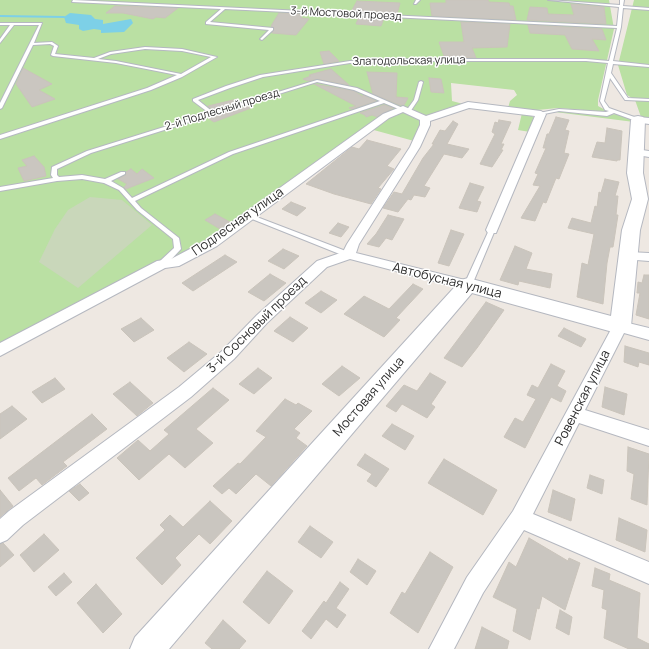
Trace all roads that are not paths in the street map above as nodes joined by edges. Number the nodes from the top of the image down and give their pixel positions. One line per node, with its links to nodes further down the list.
1 (550, 0): 5 (lane)
2 (622, 0): 5 (lane)
3 (73, 1): 4 (lane, 3-й Мостовой проезд)
4 (110, 2): 6 (lane, 3-й Мостовой проезд)
5 (621, 6): 7 (lane); 10 (lane)
6 (223, 9): 10 (lane, 3-й Мостовой проезд); 11 (lane)
7 (649, 9)
8 (0, 24): 9 (lane)
9 (12, 25): 12 (lane); 13 (lane)
10 (619, 27): 15 (lane)
11 (262, 39)
12 (0, 42)
13 (32, 44): 14 (lane); 22 (lane)
14 (93, 59): 18 (lane); 18 (lane)
15 (611, 62): 16 (lane, Златодольская улица); 17 (lane); 25 (lane, Златодольская улица)
16 (649, 66)
17 (608, 72): 20 (lane); 24 (lane)
18 (180, 76): 29 (lane)
19 (421, 82): 23 (lane)
20 (649, 100)
21 (385, 101): 23 (lane, 2-й Подлесный проезд); 25 (lane, 2-й Подлесный проезд); 35 (lane)
22 (0, 108)
23 (406, 110): 27 (street); 37 (street, Подлесная улица)
24 (614, 111): 26 (lane); 28 (lane)
25 (212, 113): 32 (lane, 2-й Подлесный проезд)
26 (541, 114): 27 (street); 38 (street, Мостовая улица)
27 (425, 119): 39 (street)
28 (644, 120): 30 (street, Ровенская улица)
29 (0, 137)
30 (642, 153): 36 (street, Ровенская улица)
31 (123, 172): 33 (lane)
32 (57, 179): 33 (lane); 34 (lane)
33 (106, 180): 35 (lane)
34 (0, 189)
35 (132, 200): 42 (lane)
36 (644, 200): 40 (street, Ровенская улица)
37 (250, 216): 39 (lane, Автобусная улица); 42 (street, Подлесная улица)
38 (492, 230): 43 (lane, Мостовая улица)
39 (348, 255): 43 (street, Автобусная улица); 50 (street, 3-й Сосновый проезд)
40 (628, 256): 41 (street); 44 (street, Ровенская улица)
41 (649, 257)
42 (162, 264): 46 (street, Подлесная улица)
43 (468, 285): 44 (street, Автобусная улица); 52 (street, Мостовая улица)
44 (620, 326): 45 (street, Автобусная улица); 47 (street, Ровенская улица)
45 (649, 334)
46 (0, 350)
47 (575, 414): 48 (street); 49 (street, Ровенская улица)
48 (649, 438)
49 (520, 518): 51 (street); 53 (street, Ровенская улица)
50 (0, 532)
51 (649, 574)
52 (147, 649)
53 (441, 649)

